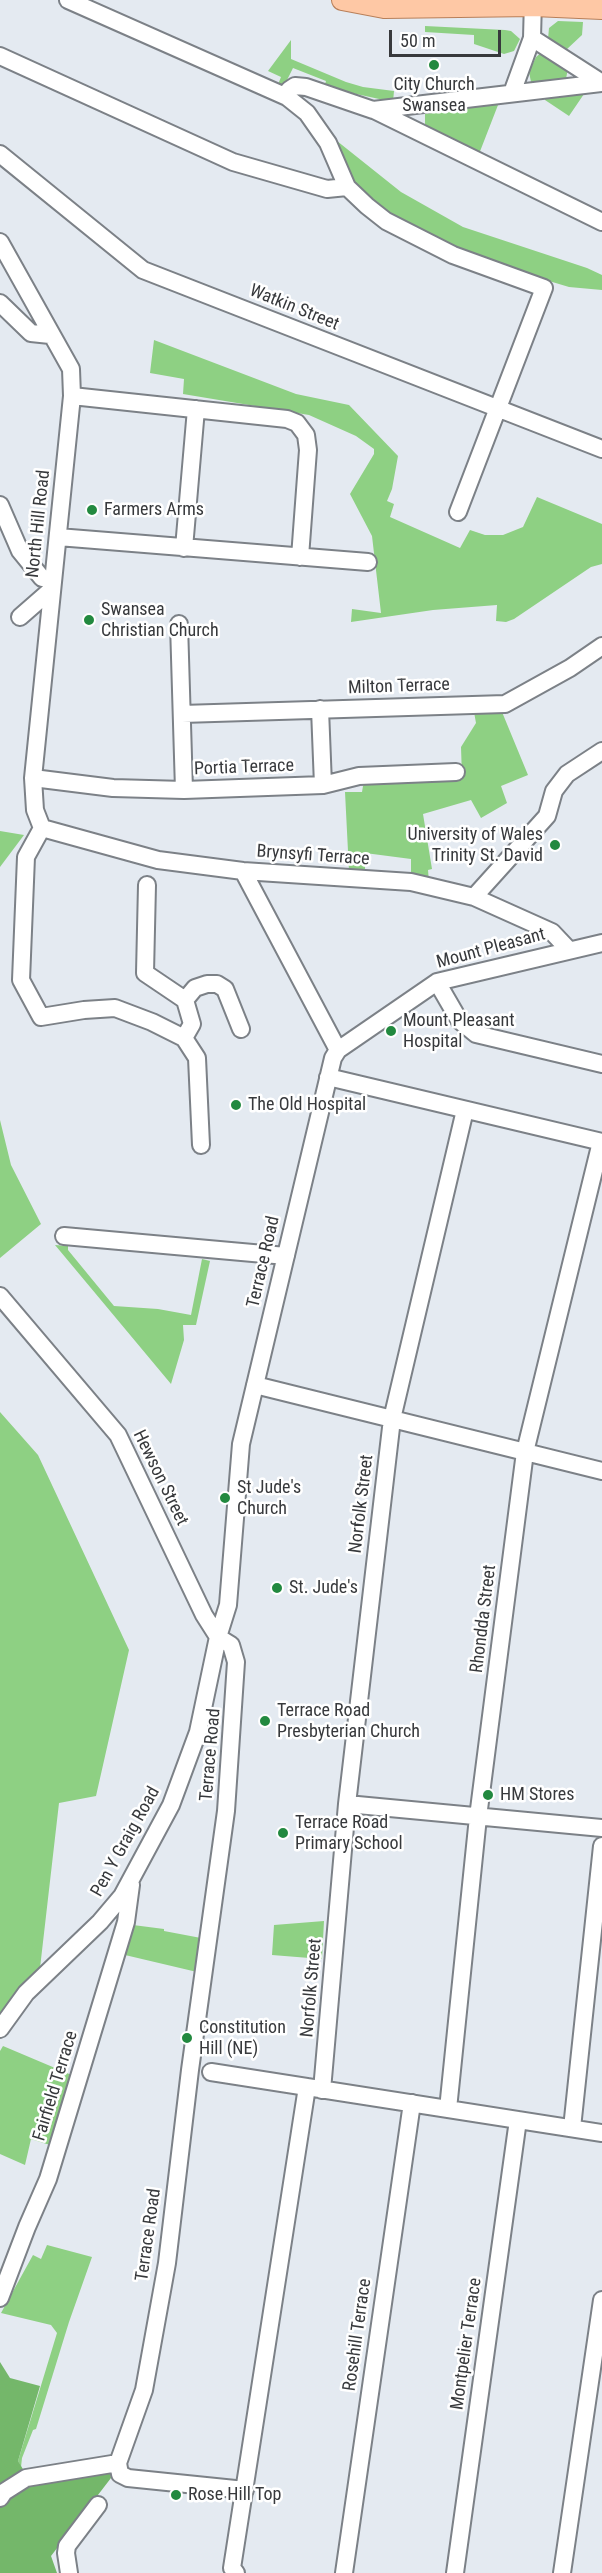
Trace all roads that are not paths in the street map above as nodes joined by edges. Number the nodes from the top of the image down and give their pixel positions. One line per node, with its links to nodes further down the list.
1 (68, 0): 10 (street)
2 (342, 0): 4 (main road)
3 (533, 3): 4 (main road); 5 (main road); 6 (street)
4 (444, 4)
5 (602, 9)
6 (532, 38): 8 (street); 9 (street)
7 (0, 56): 15 (street)
8 (602, 83): 9 (street)
9 (512, 93): 11 (street)
10 (287, 97): 12 (street); 15 (street)
11 (424, 104): 12 (street); 13 (street)
12 (373, 110): 13 (street)
13 (422, 133): 16 (street)
14 (0, 154): 21 (street, Watkin Street)
15 (347, 187): 21 (street)
16 (602, 222)
17 (0, 242): 19 (street, North Hill Road)
18 (0, 303): 19 (street)
19 (50, 335): 20 (street, North Hill Road)
20 (72, 396): 22 (street); 26 (street, North Hill Road)
21 (496, 409): 23 (street, Watkin Street); 25 (street)
22 (196, 410): 27 (street); 28 (street)
23 (602, 449)
24 (0, 505): 30 (street)
25 (458, 512)
26 (58, 537): 27 (street); 30 (street, North Hill Road)
27 (184, 548): 28 (street)
28 (300, 557): 29 (street)
29 (368, 562)
30 (53, 585): 31 (street); 38 (street, North Hill Road)
31 (20, 617)
32 (179, 624): 35 (street)
33 (602, 646): 34 (street, Milton Terrace)
34 (320, 709): 35 (street, Milton Terrace); 39 (street)
35 (182, 714): 40 (street)
36 (602, 751): 44 (street)
37 (456, 772): 39 (street, Portia Terrace)
38 (33, 778): 40 (street, Portia Terrace); 41 (street, North Hill Road)
39 (323, 785): 40 (street, Portia Terrace)
40 (184, 790)
41 (42, 828): 42 (street, Brynsyfi Terrace); 50 (street)
42 (243, 871): 44 (street, Brynsyfi Terrace); 51 (street)
43 (147, 885): 48 (street)
44 (474, 897): 46 (street, Brynsyfi Terrace)
45 (602, 943): 46 (street, Mount Pleasant)
46 (569, 950): 47 (street, Mount Pleasant)
47 (437, 982): 51 (street, Mount Pleasant); 52 (street)
48 (185, 1000): 49 (street); 50 (street)
49 (241, 1029)
50 (184, 1038): 56 (street)
51 (338, 1050): 53 (street, Terrace Road)
52 (602, 1064)
53 (328, 1077): 54 (street); 58 (street, Terrace Road)
54 (465, 1110): 55 (street); 61 (street, Norfolk Street)
55 (602, 1142): 62 (street, Rhondda Street)
56 (201, 1145)
57 (64, 1236): 58 (street)
58 (286, 1256): 60 (street, Terrace Road)
59 (0, 1296): 64 (street, Hewson Street)
60 (255, 1385): 61 (street); 64 (street, Terrace Road)
61 (392, 1419): 62 (street); 65 (street, Norfolk Street)
62 (525, 1452): 63 (street); 66 (street, Rhondda Street)
63 (602, 1471)
64 (218, 1637): 69 (street, Pen Y Graig Road); 80 (street, Terrace Road)
65 (347, 1804): 66 (street); 72 (street, Norfolk Street)
66 (478, 1816): 67 (street); 74 (street, Rhondda Street)
67 (602, 1828)
68 (602, 1846): 76 (street)
69 (131, 1880): 70 (street, Pen Y Graig Road); 78 (street, Fairfield Terrace)
70 (0, 2029)
71 (211, 2072): 72 (street)
72 (314, 2088): 73 (street); 81 (street, Norfolk Street)
73 (412, 2103): 74 (street); 86 (street, Rosehill Terrace)
74 (448, 2109): 75 (street)
75 (518, 2120): 76 (street); 87 (street, Montpelier Terrace)
76 (572, 2128): 77 (street)
77 (602, 2133)
78 (0, 2298)
79 (602, 2300): 88 (street)
80 (119, 2468): 81 (street); 82 (street)
81 (245, 2490): 85 (street, Norfolk Street)
82 (0, 2498)
83 (98, 2505): 84 (street)
84 (69, 2573)
85 (236, 2573)
86 (344, 2573)
87 (455, 2573)
88 (562, 2573)

